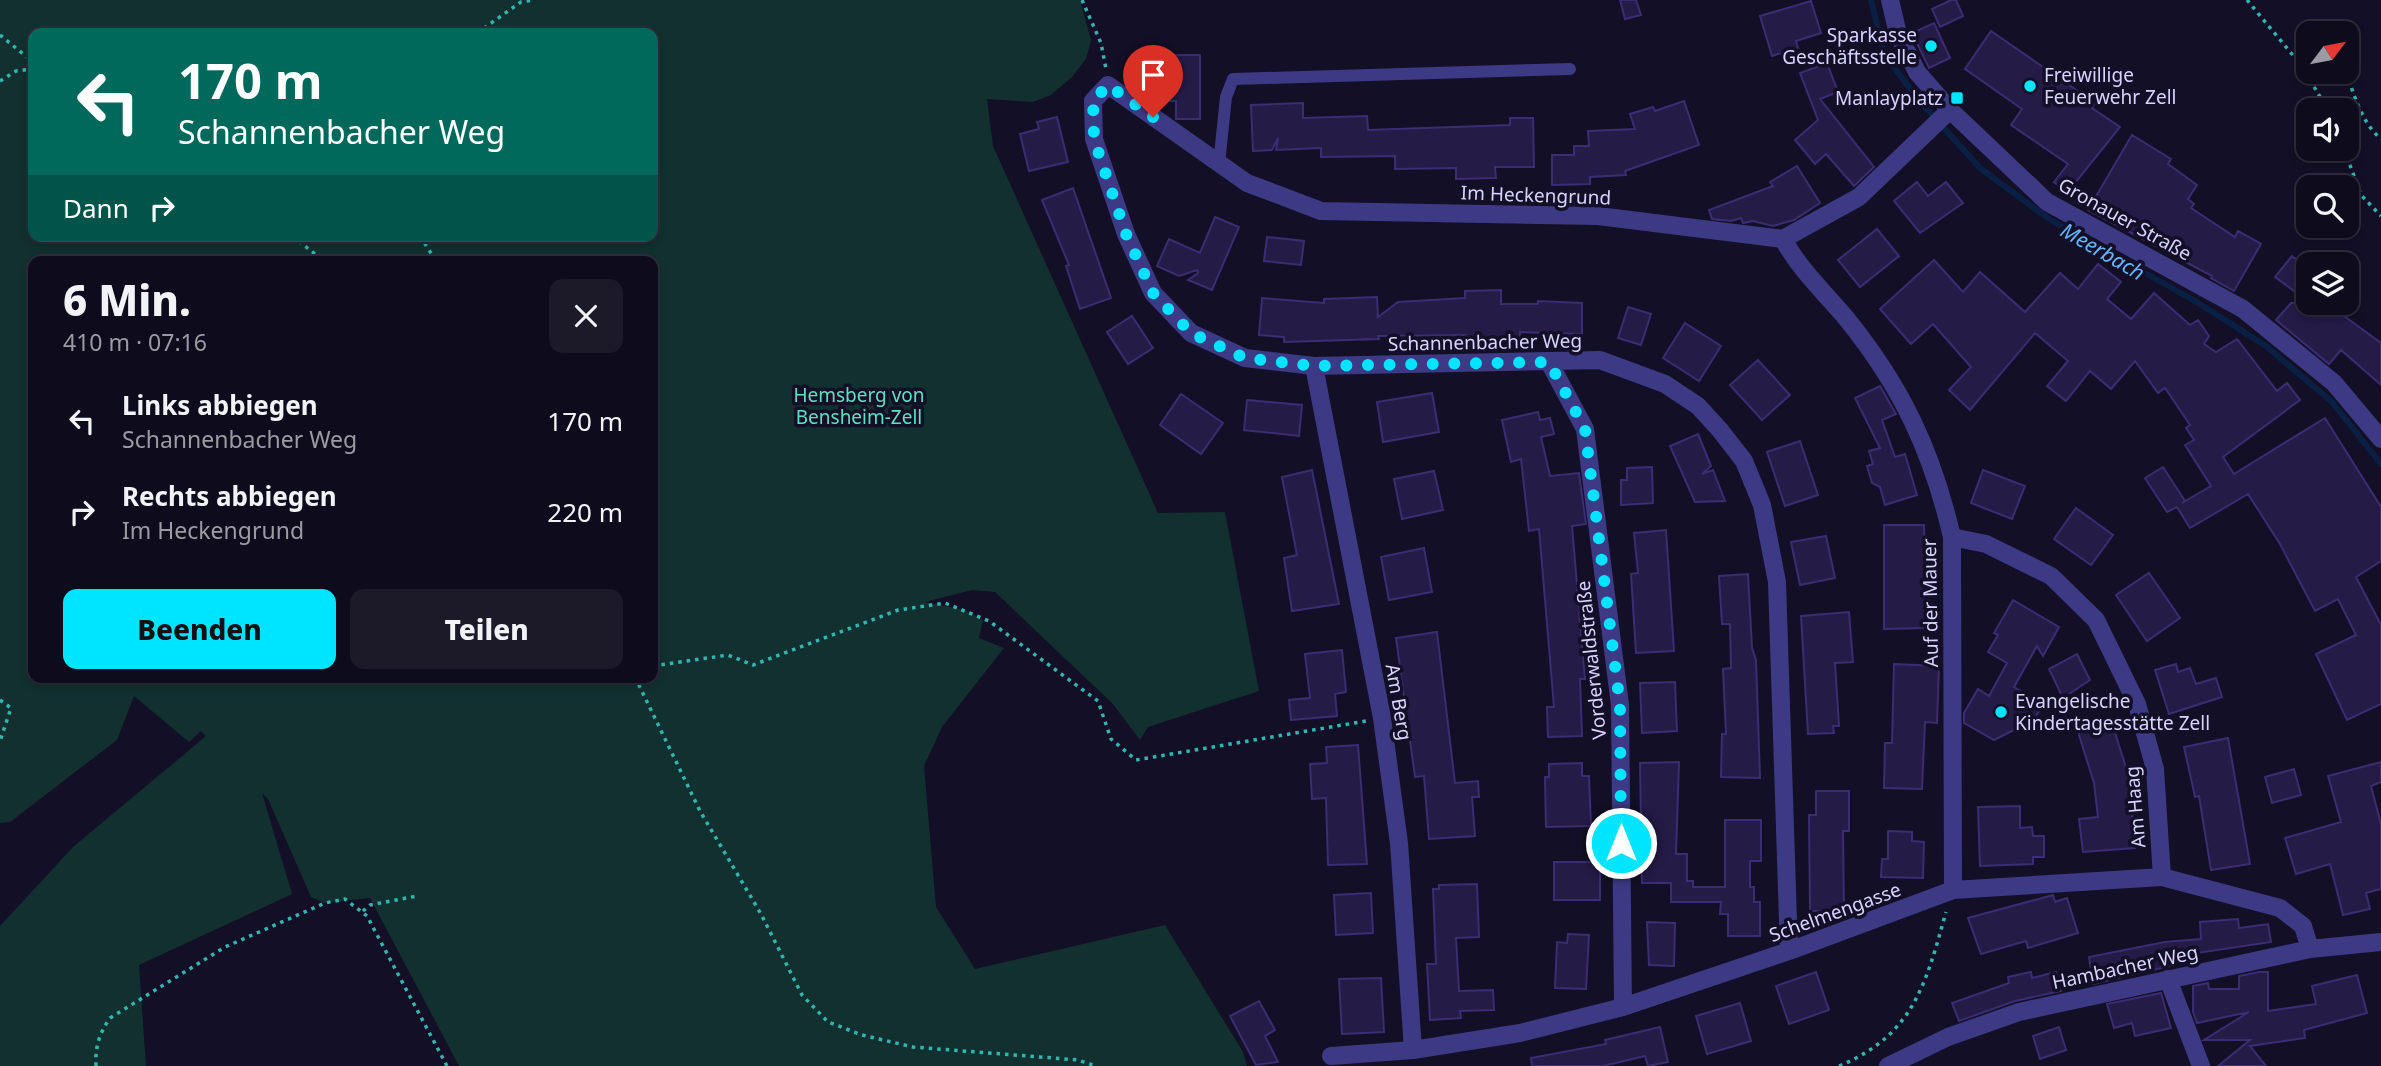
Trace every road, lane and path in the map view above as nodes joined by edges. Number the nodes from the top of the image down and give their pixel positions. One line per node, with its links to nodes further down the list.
1 (534, 0): 5 (path)
2 (1082, 0): 13 (path)
3 (1890, 0): 14 (street, Gronauer Straße)
4 (2247, 0): 8 (path)
5 (484, 28)
6 (0, 35): 7 (path)
7 (28, 58)
8 (2296, 59)
9 (1570, 69): 17 (lane)
10 (28, 70): 11 (path)
11 (0, 81)
12 (2350, 84): 15 (path)
13 (1108, 85): 17 (street, Im Heckengrund); 23 (street, Schannenbacher Weg)
14 (1941, 118): 19 (street); 24 (street, Gronauer Straße)
15 (2381, 139)
16 (2348, 161): 18 (path)
17 (1219, 163): 19 (street, Im Heckengrund)
18 (2381, 216)
19 (1783, 239): 25 (street, Auf der Mauer)
20 (300, 242): 21 (path)
21 (318, 256)
22 (1549, 362): 23 (street, Schannenbacher Weg); 37 (street, Schannenbacher Weg); 39 (street, Vorderwaldstraße)
23 (1314, 366): 29 (street, Am Berg)
24 (2381, 439)
25 (1952, 537): 31 (street, Am Haag); 32 (street, Auf der Mauer)
26 (658, 665): 29 (path)
27 (638, 683): 45 (path)
28 (0, 700): 30 (path)
29 (1382, 718): 40 (street, Am Berg)
30 (0, 741)
31 (2162, 877): 32 (street, Schelmengasse); 36 (street, Schelmengasse)
32 (1953, 890): 37 (street, Schelmengasse); 46 (path)
33 (417, 896): 34 (path)
34 (363, 911): 43 (path); 44 (path)
35 (2381, 942): 36 (street, Hambacher Weg)
36 (2310, 949): 38 (street, Hambacher Weg)
37 (1789, 951): 39 (street, Schelmengasse)
38 (2168, 979): 47 (street, Hambacher Weg); 48 (street)
39 (1623, 1007): 40 (street, Schelmengasse)
40 (1413, 1050): 42 (street, Schelmengasse)
41 (1331, 1056): 42 (street, Schelmengasse)
42 (1356, 1060)
43 (96, 1066)
44 (447, 1066)
45 (1096, 1066)
46 (1839, 1066)
47 (1888, 1066)
48 (2201, 1066)

